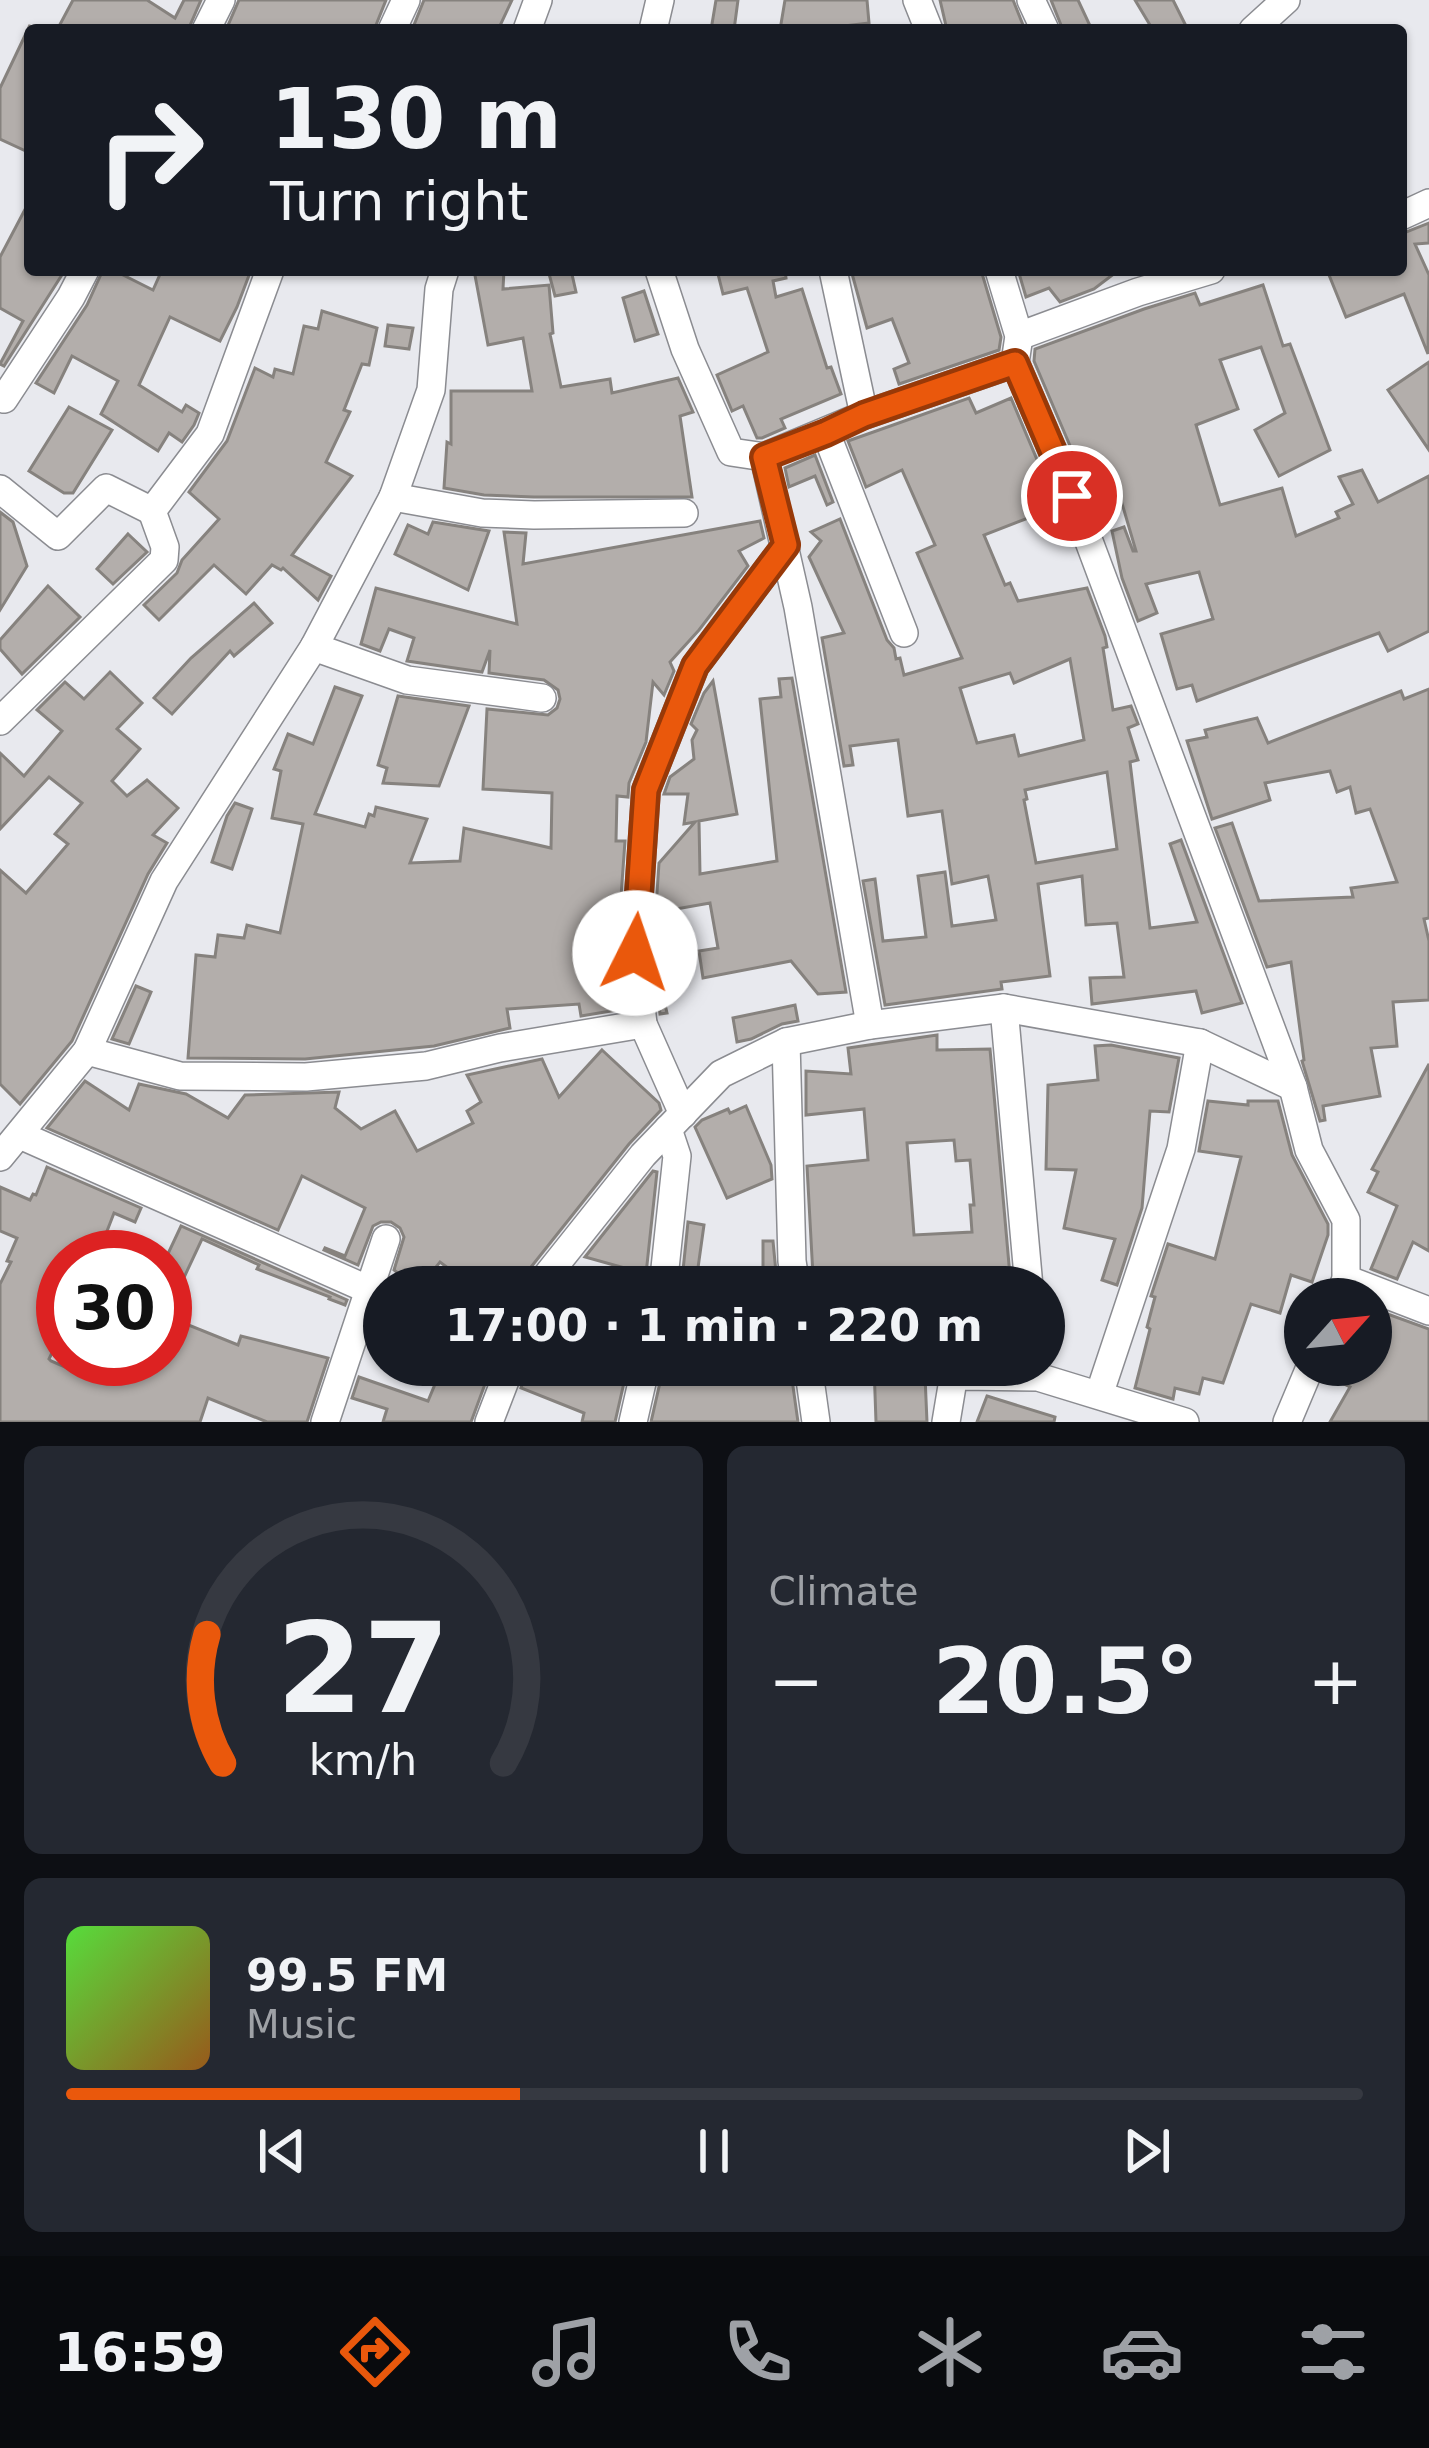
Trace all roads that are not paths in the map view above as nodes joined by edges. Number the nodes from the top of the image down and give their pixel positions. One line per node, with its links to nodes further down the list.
1 (1286, 0): 2 (street)
2 (1260, 24)
3 (82, 276): 12 (street)
4 (268, 276): 18 (street)
5 (443, 276): 17 (street)
6 (661, 276): 15 (street)
7 (834, 276): 13 (street)
8 (1000, 276): 11 (street)
9 (1169, 276): 10 (street)
10 (1134, 281): 11 (street)
11 (1017, 350): 13 (street); 31 (street)
12 (2, 403)
13 (864, 415): 14 (street)
14 (826, 433): 15 (street); 21 (street)
15 (764, 457): 20 (street)
16 (0, 489): 18 (street)
17 (393, 497): 19 (street); 22 (street)
18 (152, 511): 24 (street)
19 (684, 513)
20 (786, 545): 26 (street); 27 (street)
21 (904, 633)
22 (314, 647): 23 (street); 30 (street)
23 (542, 698)
24 (0, 722)
25 (1004, 1009): 27 (street); 29 (street); 39 (street)
26 (643, 1024): 30 (street); 32 (street)
27 (870, 1024): 28 (street)
28 (786, 1042): 32 (street); 38 (street)
29 (1200, 1043): 31 (street); 51 (street)
30 (87, 1051): 33 (street)
31 (1293, 1087): 40 (street)
32 (675, 1121): 36 (street); 37 (street)
33 (5, 1151): 41 (street)
34 (386, 1239): 35 (street)
35 (376, 1266)
36 (555, 1266)
37 (665, 1266)
38 (793, 1266)
39 (1028, 1266)
40 (1343, 1278)
41 (363, 1287)
42 (363, 1302): 52 (street)
43 (1392, 1302): 44 (street)
44 (1429, 1312)
45 (1065, 1382): 51 (street)
46 (503, 1386): 53 (street)
47 (641, 1386): 54 (street)
48 (811, 1386): 55 (street)
49 (951, 1386): 56 (street)
50 (1302, 1386): 58 (street)
51 (1099, 1395): 57 (street)
52 (325, 1422)
53 (489, 1422)
54 (633, 1422)
55 (816, 1422)
56 (946, 1422)
57 (1185, 1422)
58 (1287, 1422)

